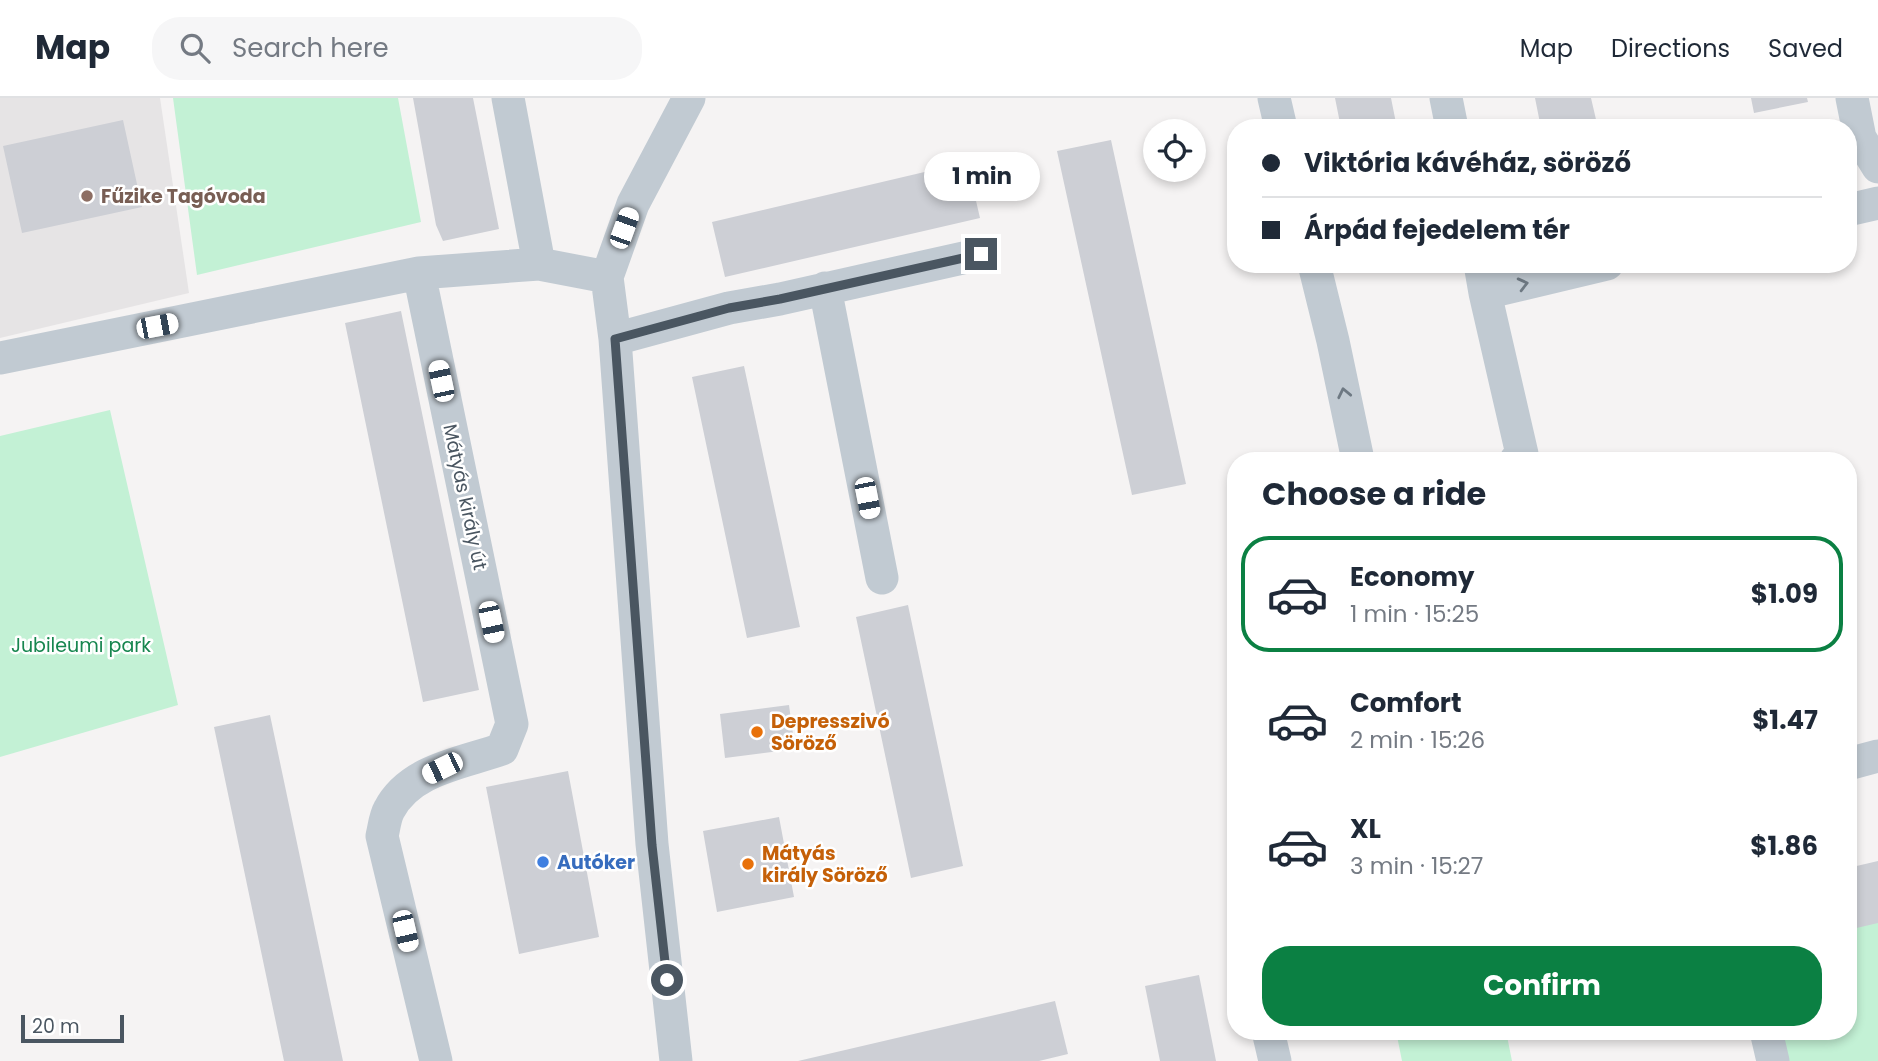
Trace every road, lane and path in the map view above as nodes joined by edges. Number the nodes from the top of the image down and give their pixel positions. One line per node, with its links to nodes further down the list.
1 (508, 98): 14 (street)
2 (690, 98): 18 (street)
3 (1274, 98): 6 (street)
4 (1446, 98): 7 (street)
5 (1852, 98): 8 (street)
6 (1279, 119)
7 (1450, 119)
8 (1856, 119)
9 (1857, 123): 10 (street)
10 (1878, 167)
11 (1878, 203): 12 (street)
12 (1857, 208)
13 (981, 254): 20 (street)
14 (539, 264): 15 (street); 18 (street)
15 (419, 273): 22 (street); 30 (street, Mátyás király út)
16 (1316, 273): 23 (street, one-way to 16)
17 (1533, 273): 19 (street, one-way to 17)
18 (607, 277): 21 (street)
19 (1483, 279): 24 (street)
20 (825, 288): 21 (street); 25 (street)
21 (615, 339): 31 (street)
22 (0, 358)
23 (1356, 452)
24 (1522, 452)
25 (882, 578)
26 (1878, 757): 27 (street)
27 (1857, 762)
28 (1270, 1040): 32 (street)
29 (1768, 1040): 33 (street)
30 (436, 1061)
31 (676, 1061)
32 (1275, 1061)
33 (1773, 1061)

